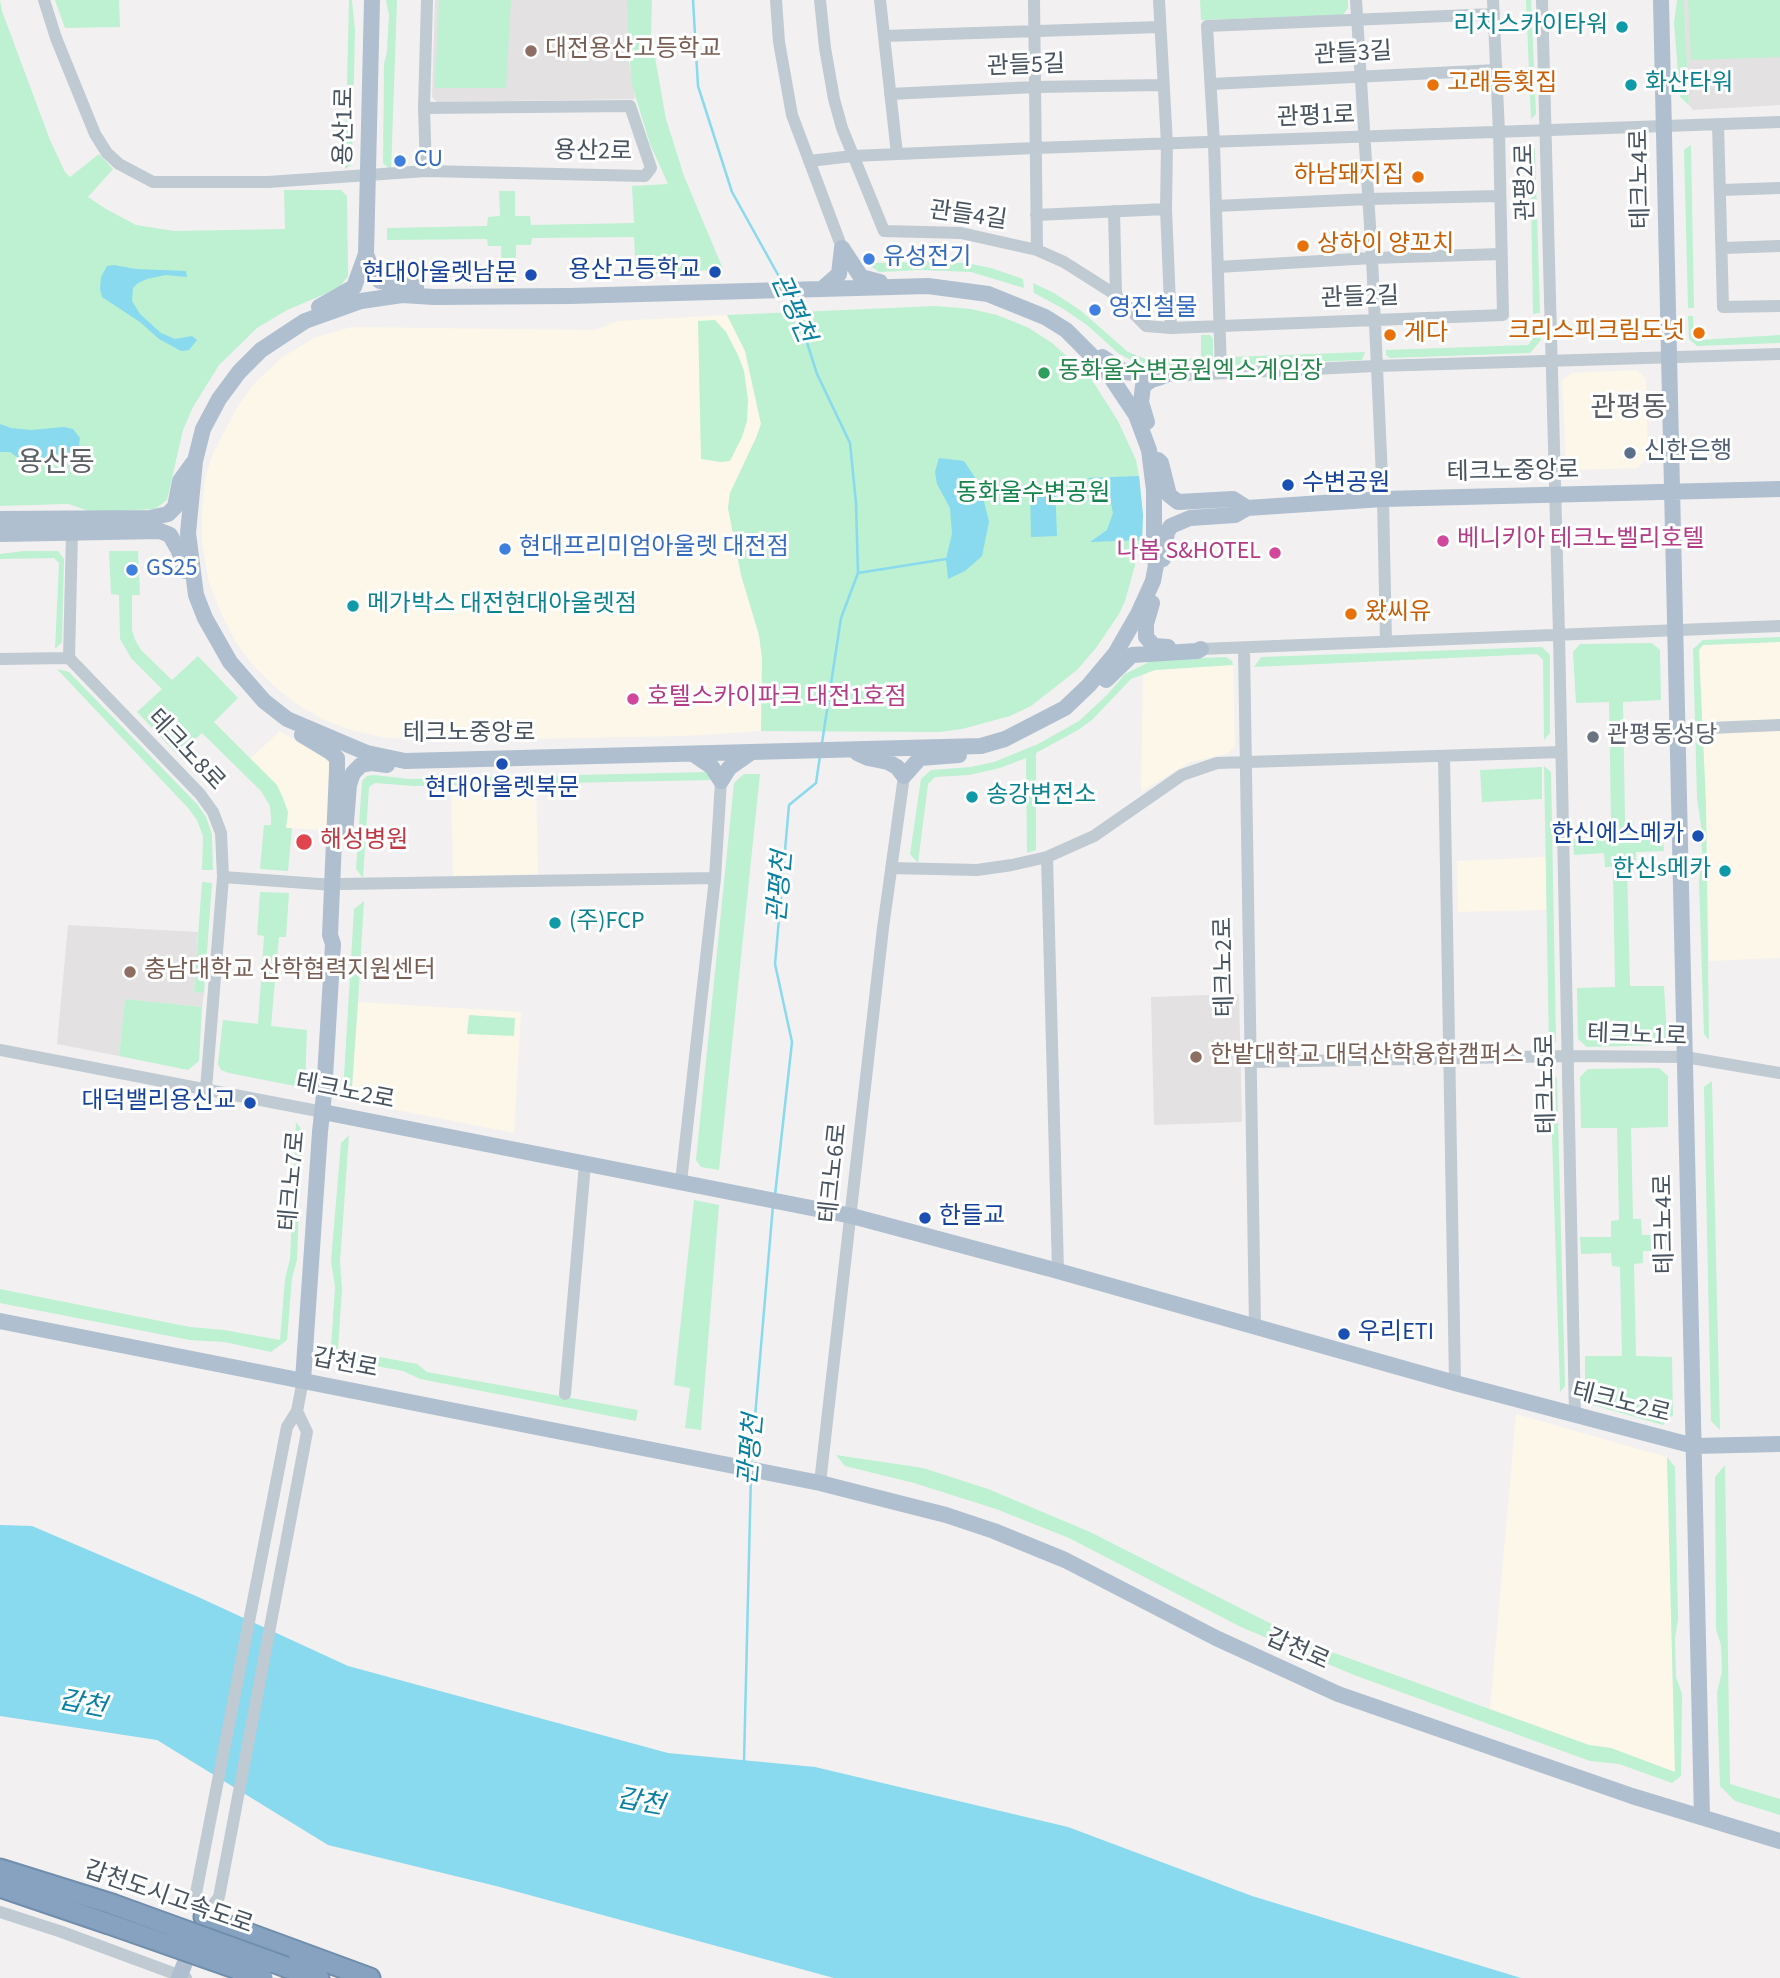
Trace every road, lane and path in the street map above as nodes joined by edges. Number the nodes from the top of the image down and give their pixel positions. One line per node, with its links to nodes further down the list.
1 (44, 0): 38 (street, 용산2로)
2 (372, 0): 38 (main road, 용산1로)
3 (427, 0): 24 (street)
4 (776, 0): 36 (street)
5 (820, 0): 35 (street)
6 (880, 0): 17 (street)
7 (1034, 0): 16 (street)
8 (1159, 0): 15 (street)
9 (1356, 0): 14 (street, 관들3길)
10 (1493, 0): 13 (street)
11 (1542, 0): 28 (street, 관평2로)
12 (1661, 0): 27 (main road, 테크노4로)
13 (1494, 14): 14 (street, 관들3길); 18 (street)
14 (1356, 21): 19 (street); 20 (street, 관들3길)
15 (1160, 27): 16 (street, 관들5길); 21 (street)
16 (1034, 30): 17 (street, 관들5길); 22 (street)
17 (884, 37): 23 (street)
18 (1496, 70): 19 (street, 관들3길); 29 (street)
19 (1360, 76): 20 (street, 관들3길); 30 (street)
20 (1211, 84): 31 (street, 관들3길)
21 (1163, 85): 22 (street, 관들5길); 32 (street)
22 (1035, 87): 23 (street, 관들5길); 33 (street)
23 (890, 94): 34 (street)
24 (424, 108): 37 (street); 37 (street, 용산2로)
25 (1780, 122): 26 (street, 관평1로)
26 (1718, 124): 27 (street, 관평1로); 40 (street)
27 (1664, 126): 28 (street, 관평1로); 66 (main road, 테크노4로)
28 (1546, 130): 29 (street, 관평1로); 67 (street, 관평2로)
29 (1500, 132): 30 (street, 관평1로); 41 (street, 관들2길)
30 (1364, 137): 31 (street, 관평1로); 42 (street)
31 (1214, 143): 32 (street, 관평1로); 43 (street)
32 (1167, 144): 33 (street, 관평1로); 44 (street)
33 (1035, 148): 34 (street, 관평1로); 46 (street)
34 (897, 154): 35 (street, 관평1로)
35 (853, 156): 36 (street, 관평1로); 50 (street, 관들4길)
36 (809, 161): 48 (street)
37 (426, 171): 38 (street, 용산2로)
38 (368, 175): 51 (main road, 용산1로)
39 (1780, 188): 40 (street)
40 (1721, 190): 49 (street)
41 (1500, 196): 42 (street); 52 (street, 관들2길)
42 (1368, 199): 43 (street); 53 (street)
43 (1216, 206): 54 (street)
44 (1166, 209): 45 (street, 관들4길); 63 (street)
45 (1114, 211): 46 (street, 관들4길); 57 (street)
46 (1036, 215): 50 (street)
47 (1780, 246): 49 (street)
48 (842, 248): 55 (main road); 56 (main road)
49 (1723, 248): 59 (street)
50 (1037, 250): 57 (street, 관들4길)
51 (366, 254): 58 (main road); 61 (main road, 용산1로)
52 (1501, 254): 53 (street, 관들2길); 60 (street, 관들2길)
53 (1372, 258): 54 (street, 관들2길); 60 (street)
54 (1219, 267): 62 (street)
55 (831, 285): 56 (main road); 58 (main road, 테크노중앙로)
56 (894, 287): 64 (main road)
57 (1116, 295): 63 (street, 관들4길)
58 (434, 297): 61 (main road, 테크노중앙로)
59 (1780, 306)
60 (1373, 318): 62 (street, 관들2길); 68 (street)
61 (305, 321): 72 (main road, 테크노중앙로)
62 (1219, 326): 63 (street, 관들2길); 69 (street)
63 (1171, 328)
64 (1081, 343): 70 (main road); 71 (main road)
65 (1780, 354): 66 (street)
66 (1669, 358): 67 (street); 74 (main road, 테크노4로)
67 (1552, 362): 68 (street); 75 (street, 관평2로)
68 (1376, 366): 69 (street); 76 (street)
69 (1221, 373): 70 (street)
70 (1164, 376): 71 (main road)
71 (1147, 442): 77 (main road); 82 (main road)
72 (195, 461): 79 (main road); 83 (main road, 테크노중앙로)
73 (1780, 489): 74 (main road, 테크노중앙로)
74 (1672, 493): 75 (main road, 테크노중앙로); 85 (main road, 테크노4로)
75 (1555, 495): 76 (main road, 테크노중앙로); 86 (street, 관평2로)
76 (1383, 499): 77 (main road, 테크노중앙로); 87 (street)
77 (1247, 508): 82 (main road)
78 (0, 519): 79 (main road)
79 (150, 524): 80 (main road); 83 (main road)
80 (72, 533): 81 (main road); 90 (street)
81 (0, 534)
82 (1155, 573): 89 (main road); 92 (main road)
83 (196, 595): 93 (main road, 테크노중앙로)
84 (1780, 626): 85 (street)
85 (1675, 630): 86 (street); 113 (main road, 테크노4로)
86 (1559, 634): 87 (street); 97 (street, 테크노5로)
87 (1386, 642): 88 (street)
88 (1244, 648): 89 (street); 103 (street, 테크노2로)
89 (1201, 649): 92 (main road)
90 (69, 658): 91 (street); 108 (street, 테크노8로)
91 (0, 659)
92 (1065, 708): 96 (main road)
93 (287, 719): 102 (main road, 테크노중앙로); 110 (main road, 테크노7로)
94 (1780, 725): 95 (street)
95 (1710, 728)
96 (981, 746): 100 (main road); 104 (main road)
97 (1561, 752): 101 (street); 112 (street, 테크노5로)
98 (756, 753): 99 (main road, 테크노중앙로); 100 (main road, 테크노중앙로); 105 (main road)
99 (692, 754): 102 (main road, 테크노중앙로); 105 (main road)
100 (888, 755): 104 (main road)
101 (1444, 756): 103 (street); 114 (street)
102 (405, 761): 110 (main road, 테크노7로)
103 (1245, 762): 106 (street); 115 (street, 테크노2로)
104 (904, 776): 107 (street, 테크노6로)
105 (721, 781): 109 (street)
106 (1048, 857): 107 (street); 122 (street)
107 (891, 868): 121 (street, 테크노6로)
108 (223, 877): 110 (street); 117 (street, 테크노8로)
109 (715, 878): 110 (street); 120 (street)
110 (337, 885): 118 (main road, 테크노7로)
111 (0, 1050): 117 (street, 테크노2로)
112 (1568, 1056): 113 (street, 테크노1로); 114 (street, 테크노1로); 129 (street, 테크노5로)
113 (1685, 1057): 116 (street, 테크노1로); 131 (main road, 테크노4로)
114 (1450, 1058): 115 (street, 테크노1로); 126 (street)
115 (1251, 1062): 124 (street, 테크노2로)
116 (1780, 1073)
117 (206, 1089): 118 (street, 테크노2로)
118 (323, 1112): 119 (main road, 테크노2로); 125 (main road, 테크노7로)
119 (584, 1164): 120 (main road, 테크노2로); 127 (street)
120 (681, 1182): 121 (main road, 테크노2로)
121 (852, 1216): 122 (main road, 테크노2로); 132 (street, 테크노6로)
122 (1058, 1271): 124 (main road, 테크노2로)
123 (0, 1321): 125 (main road, 갑천로)
124 (1255, 1327): 126 (main road, 테크노2로)
125 (303, 1380): 128 (street); 132 (main road, 갑천로)
126 (1455, 1383): 129 (main road, 테크노2로)
127 (565, 1394)
128 (298, 1411): 139 (street); 139 (street)
129 (1575, 1415): 131 (main road, 테크노2로)
130 (1780, 1444): 131 (main road, 테크노2로)
131 (1694, 1446): 133 (main road, 테크노4로)
132 (813, 1482): 133 (main road, 갑천로)
133 (1702, 1817): 134 (main road, 갑천로)
134 (1780, 1841)
135 (0, 1868): 138 (highway, 갑천도시고속도로)
136 (0, 1887): 138 (highway, 갑천도시고속도로)
137 (0, 1912): 140 (street)
138 (109, 1914): 141 (highway, 갑천도시고속도로, bridge); 142 (highway, 갑천도시고속도로, bridge)
139 (204, 1917): 140 (main road); 143 (highway)
140 (182, 1977)
141 (263, 1978)
142 (319, 1978)
143 (370, 1978)

